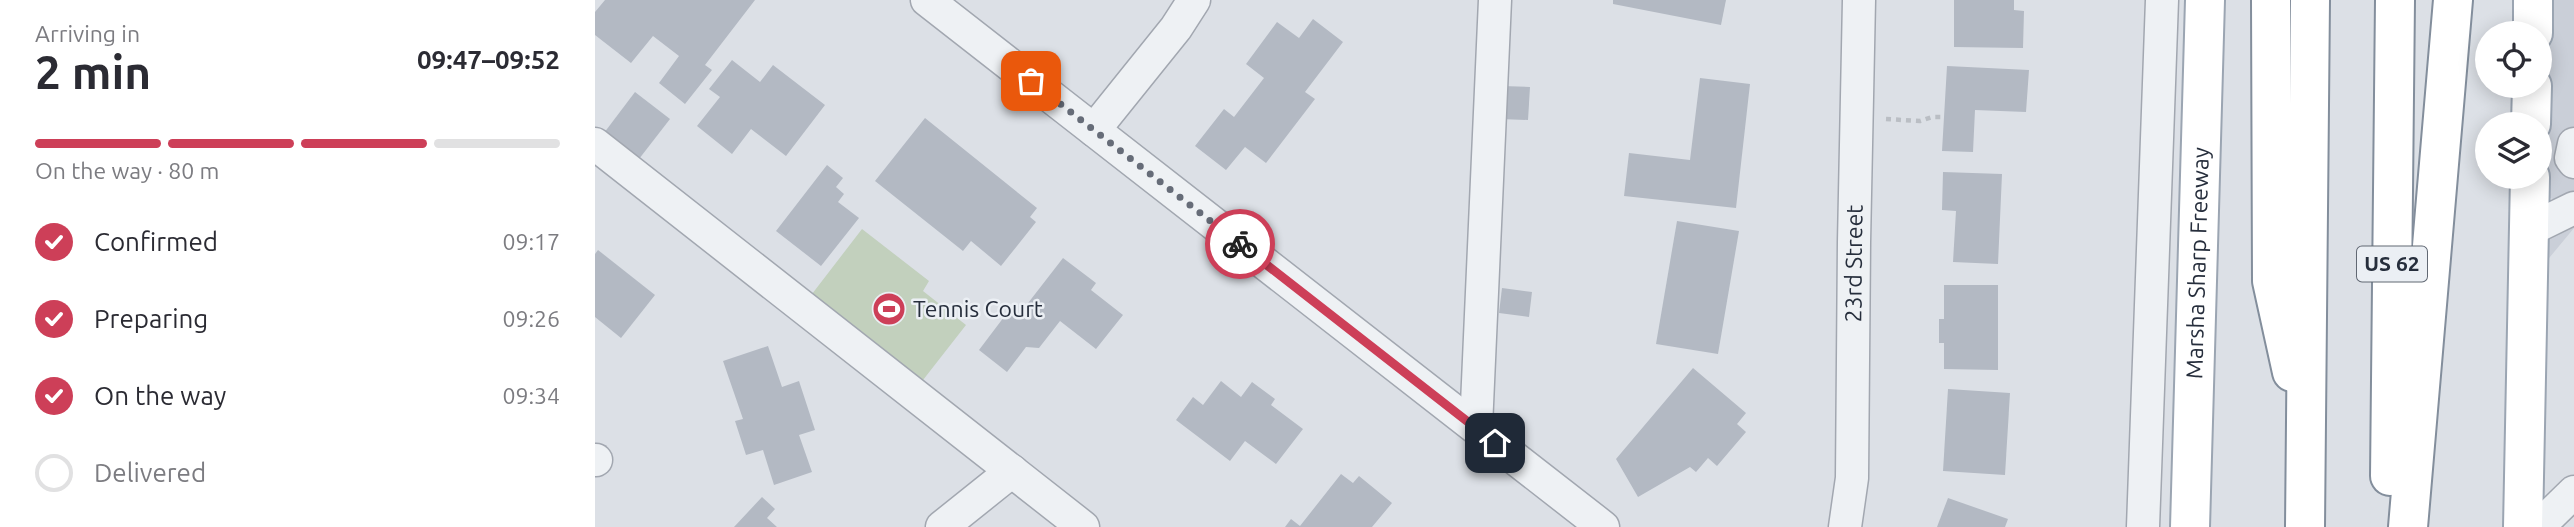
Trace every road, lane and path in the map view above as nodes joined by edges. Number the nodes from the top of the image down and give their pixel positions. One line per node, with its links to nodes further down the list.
1 (927, 0): 15 (street)
2 (1193, 0): 15 (street)
3 (1495, 0): 22 (street)
4 (1859, 0): 30 (street, 23rd Street)
5 (2162, 0): 31 (street)
6 (2205, 0): 32 (main road, Marsha Sharp Freeway)
7 (2271, 0): 23 (main road)
8 (2310, 0): 23 (main road)
9 (2395, 0): 34 (main road, US 62)
10 (2453, 0): 35 (main road)
11 (2533, 0): 12 (main road)
12 (2533, 21)
13 (1944, 117): 14 (path)
14 (1886, 119)
15 (1094, 130): 22 (street)
16 (595, 144): 24 (street)
17 (2574, 144): 18 (street)
18 (2574, 162)
19 (2530, 189): 21 (main road)
20 (2574, 208): 21 (street)
21 (2529, 230): 36 (main road)
22 (1476, 427): 26 (street)
23 (2307, 443): 33 (main road)
24 (1012, 471): 27 (street); 28 (street)
25 (2574, 492): 37 (street)
26 (1566, 516): 29 (street)
27 (942, 527)
28 (1083, 527)
29 (1603, 527)
30 (1845, 527)
31 (2143, 527)
32 (2190, 527)
33 (2305, 527)
34 (2389, 527)
35 (2408, 527)
36 (2523, 527)
37 (2538, 527)

